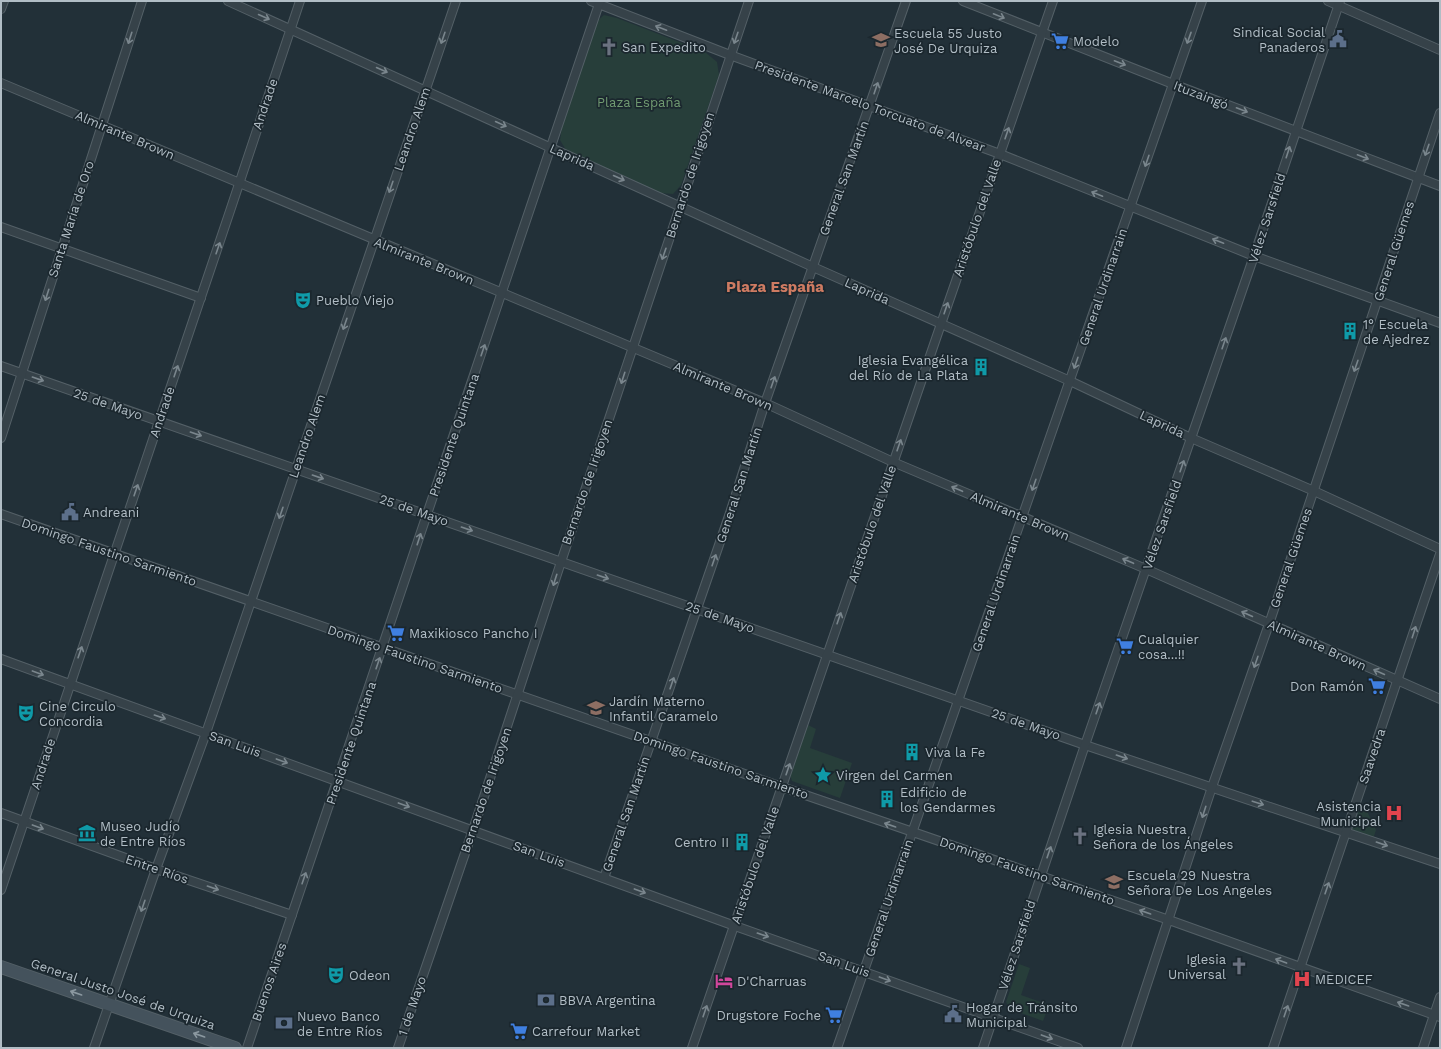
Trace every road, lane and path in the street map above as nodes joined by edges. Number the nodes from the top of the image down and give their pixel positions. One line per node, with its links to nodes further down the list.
1 (4, 1): 14 (street)
2 (142, 1): 24 (street, Santa María de Oro, one-way to 24)
3 (228, 1): 15 (street, Laprida, one-way to 15)
4 (300, 1): 15 (street, Andrade)
5 (456, 1): 21 (street, Leandro Alem, one-way to 21)
6 (748, 1): 18 (street, Bernardo de Irigoyen, one-way to 18)
7 (906, 1): 22 (street, General San Martín, one-way to 7)
8 (963, 1): 16 (street, Ituzaingó, one-way to 16)
9 (1054, 1): 16 (street, Aristóbulo del Valle)
10 (1202, 1): 20 (street, General Urdinarrain, one-way to 20)
11 (1328, 1): 13 (street)
12 (597, 2): 18 (street, Presidente Marcelo Torcuato de Alvear, one-way to 12); 26 (street, Presidente Quintana)
13 (1339, 3): 17 (street); 25 (street, Vélez Sarsfield)
14 (1, 9)
15 (291, 29): 21 (street, Laprida, one-way to 21); 29 (street, Andrade)
16 (1042, 33): 20 (street, Ituzaingó, one-way to 20); 27 (street, Aristóbulo del Valle, one-way to 16)
17 (1440, 50)
18 (730, 55): 22 (street, Presidente Marcelo Torcuato de Alvear); 31 (street, Bernardo de Irigoyen)
19 (1, 83): 24 (street, Almirante Brown)
20 (1172, 84): 25 (street, Ituzaingó, one-way to 25); 32 (street, General Urdinarrain, one-way to 32)
21 (425, 90): 26 (street, Laprida, one-way to 26); 34 (street, Leandro Alem, one-way to 34)
22 (870, 106): 27 (street, Presidente Marcelo Torcuato de Alvear); 37 (street, General San Martín)
23 (1440, 113): 28 (street, General Güemes, one-way to 28)
24 (102, 125): 29 (street, Almirante Brown); 35 (street, Santa María de Oro)
25 (1296, 130): 28 (street, Ituzaingó, one-way to 28); 36 (street, Vélez Sarsfield, one-way to 25)
26 (550, 147): 31 (street, Laprida, one-way to 31); 38 (street, Presidente Quintana)
27 (1000, 154): 32 (street, Presidente Marcelo Torcuato de Alvear, one-way to 27); 42 (street, Aristóbulo del Valle, one-way to 27)
28 (1418, 178): 30 (street, Ituzaingó); 40 (street, General Güemes)
29 (239, 184): 34 (street, Almirante Brown); 39 (street, Andrade, one-way to 29)
30 (1440, 186)
31 (680, 206): 37 (street, Laprida); 43 (street, Bernardo de Irigoyen, one-way to 43)
32 (1131, 207): 36 (street, Presidente Marcelo Torcuato de Alvear, one-way to 32); 46 (street, General Urdinarrain, one-way to 46)
33 (1, 227): 35 (street)
34 (373, 240): 38 (street, Almirante Brown); 52 (street, Leandro Alem, one-way to 52)
35 (62, 248): 39 (street); 45 (street, Santa María de Oro, one-way to 45)
36 (1254, 256): 40 (street, Presidente Marcelo Torcuato de Alvear); 50 (street, Vélez Sarsfield, one-way to 36)
37 (813, 267): 42 (street, Laprida); 47 (street, General San Martín, one-way to 37)
38 (502, 293): 43 (street, Almirante Brown); 55 (street, Presidente Quintana, one-way to 38)
39 (201, 298): 48 (street, Andrade, one-way to 39)
40 (1378, 300): 41 (street, Presidente Marcelo Torcuato de Alvear); 53 (street, General Güemes, one-way to 53)
41 (1440, 323)
42 (941, 324): 46 (street, Laprida); 51 (street, Aristóbulo del Valle, one-way to 42)
43 (632, 348): 47 (street, Almirante Brown); 60 (street, Bernardo de Irigoyen, one-way to 60)
44 (1, 366): 45 (street, 25 de Mayo)
45 (22, 374): 48 (street, 25 de Mayo, one-way to 48); 49 (street, Santa María de Oro)
46 (1070, 381): 50 (street, Laprida); 56 (street, General Urdinarrain, one-way to 56)
47 (765, 403): 51 (street, Almirante Brown); 63 (street, General San Martín, one-way to 47)
48 (159, 421): 52 (street, 25 de Mayo, one-way to 52); 58 (street, Andrade, one-way to 48)
49 (1, 438)
50 (1191, 438): 53 (street, Laprida); 61 (street, Vélez Sarsfield, one-way to 50)
51 (893, 462): 56 (street, Almirante Brown, one-way to 51); 66 (street, Aristóbulo del Valle, one-way to 51)
52 (296, 469): 55 (street, 25 de Mayo, one-way to 55); 62 (street, Leandro Alem, one-way to 62)
53 (1314, 491): 57 (street, Laprida); 64 (street, General Güemes)
54 (1, 514): 58 (street, Domingo Faustino Sarmiento)
55 (427, 515): 60 (street, 25 de Mayo, one-way to 60); 65 (street, Presidente Quintana, one-way to 55)
56 (1022, 518): 61 (street, Almirante Brown, one-way to 56); 72 (street, General Urdinarrain)
57 (1440, 549)
58 (114, 554): 62 (street, Domingo Faustino Sarmiento); 69 (street, Andrade, one-way to 58)
59 (1440, 554): 68 (street, Saavedra, one-way to 59)
60 (561, 562): 63 (street, 25 de Mayo, one-way to 63); 70 (street, Bernardo de Irigoyen, one-way to 70)
61 (1146, 569): 64 (street, Almirante Brown, one-way to 61); 75 (street, Vélez Sarsfield, one-way to 61)
62 (251, 601): 65 (street, Domingo Faustino Sarmiento); 73 (street, Leandro Alem)
63 (697, 609): 66 (street, 25 de Mayo); 74 (street, General San Martín, one-way to 63)
64 (1269, 624): 68 (street, Almirante Brown, one-way to 64); 78 (street, General Güemes, one-way to 78)
65 (383, 647): 70 (street, Domingo Faustino Sarmiento); 76 (street, Presidente Quintana, one-way to 65)
66 (827, 655): 72 (street, 25 de Mayo); 77 (street, Aristóbulo del Valle, one-way to 66)
67 (1, 659): 69 (street, San Luis, one-way to 69)
68 (1398, 680): 71 (street, Almirante Brown); 83 (street, Saavedra)
69 (69, 685): 73 (street, San Luis, one-way to 73); 80 (street, Andrade)
70 (518, 694): 74 (street, Domingo Faustino Sarmiento); 81 (street, Bernardo de Irigoyen)
71 (1440, 699)
72 (958, 700): 75 (street, 25 de Mayo); 82 (street, General Urdinarrain)
73 (206, 733): 76 (street, San Luis, one-way to 76); 85 (street, Leandro Alem)
74 (651, 741): 77 (street, Domingo Faustino Sarmiento); 87 (street, General San Martín)
75 (1085, 744): 78 (street, 25 de Mayo, one-way to 78); 86 (street, Vélez Sarsfield, one-way to 75)
76 (338, 781): 81 (street, San Luis, one-way to 81); 89 (street, Presidente Quintana, one-way to 76)
77 (782, 787): 82 (street, Domingo Faustino Sarmiento, one-way to 77); 91 (street, Aristóbulo del Valle)
78 (1212, 788): 83 (street, 25 de Mayo, one-way to 83); 90 (street, General Güemes, one-way to 90)
79 (1, 813): 80 (street, Entre Ríos)
80 (24, 822): 85 (street, Entre Ríos, one-way to 85); 88 (street, Andrade)
81 (473, 830): 87 (street, San Luis); 92 (street, Bernardo de Irigoyen)
82 (912, 832): 86 (street, Domingo Faustino Sarmiento); 95 (street, General Urdinarrain)
83 (1346, 832): 84 (street, 25 de Mayo, one-way to 84); 94 (street, Saavedra, one-way to 83)
84 (1440, 864)
85 (156, 869): 89 (street, Entre Ríos, one-way to 89); 97 (street, Leandro Alem, one-way to 97)
86 (1040, 876): 90 (street, Domingo Faustino Sarmiento, one-way to 86); 99 (street, Vélez Sarsfield)
87 (604, 878): 91 (street, San Luis, one-way to 91)
88 (1, 890)
89 (292, 915): 102 (street, Buenos Aires)
90 (1169, 920): 94 (street, Domingo Faustino Sarmiento, one-way to 90); 108 (street, General Güemes)
91 (735, 926): 95 (street, San Luis, one-way to 95); 104 (street, Aristóbulo del Valle, one-way to 91)
92 (427, 964): 103 (street, 1 de Mayo)
93 (1, 967): 97 (street, General Justo José de Urquiza, one-way to 93)
94 (1300, 968): 98 (street, Domingo Faustino Sarmiento, one-way to 94); 109 (street, Saavedra, one-way to 94)
95 (864, 971): 99 (street, San Luis, one-way to 99); 105 (street, General Urdinarrain)
96 (1440, 997): 98 (street)
97 (109, 1004): 100 (street, Leandro Alem); 101 (street, General Justo José de Urquiza, one-way to 97)
98 (1437, 1016): 110 (street)
99 (993, 1018): 106 (street, Vélez Sarsfield); 107 (street, San Luis, one-way to 107)
100 (94, 1048)
101 (236, 1048)
102 (247, 1048)
103 (398, 1048)
104 (692, 1048)
105 (837, 1048)
106 (983, 1048)
107 (1078, 1048)
108 (1126, 1048)
109 (1273, 1048)
110 (1423, 1048)

